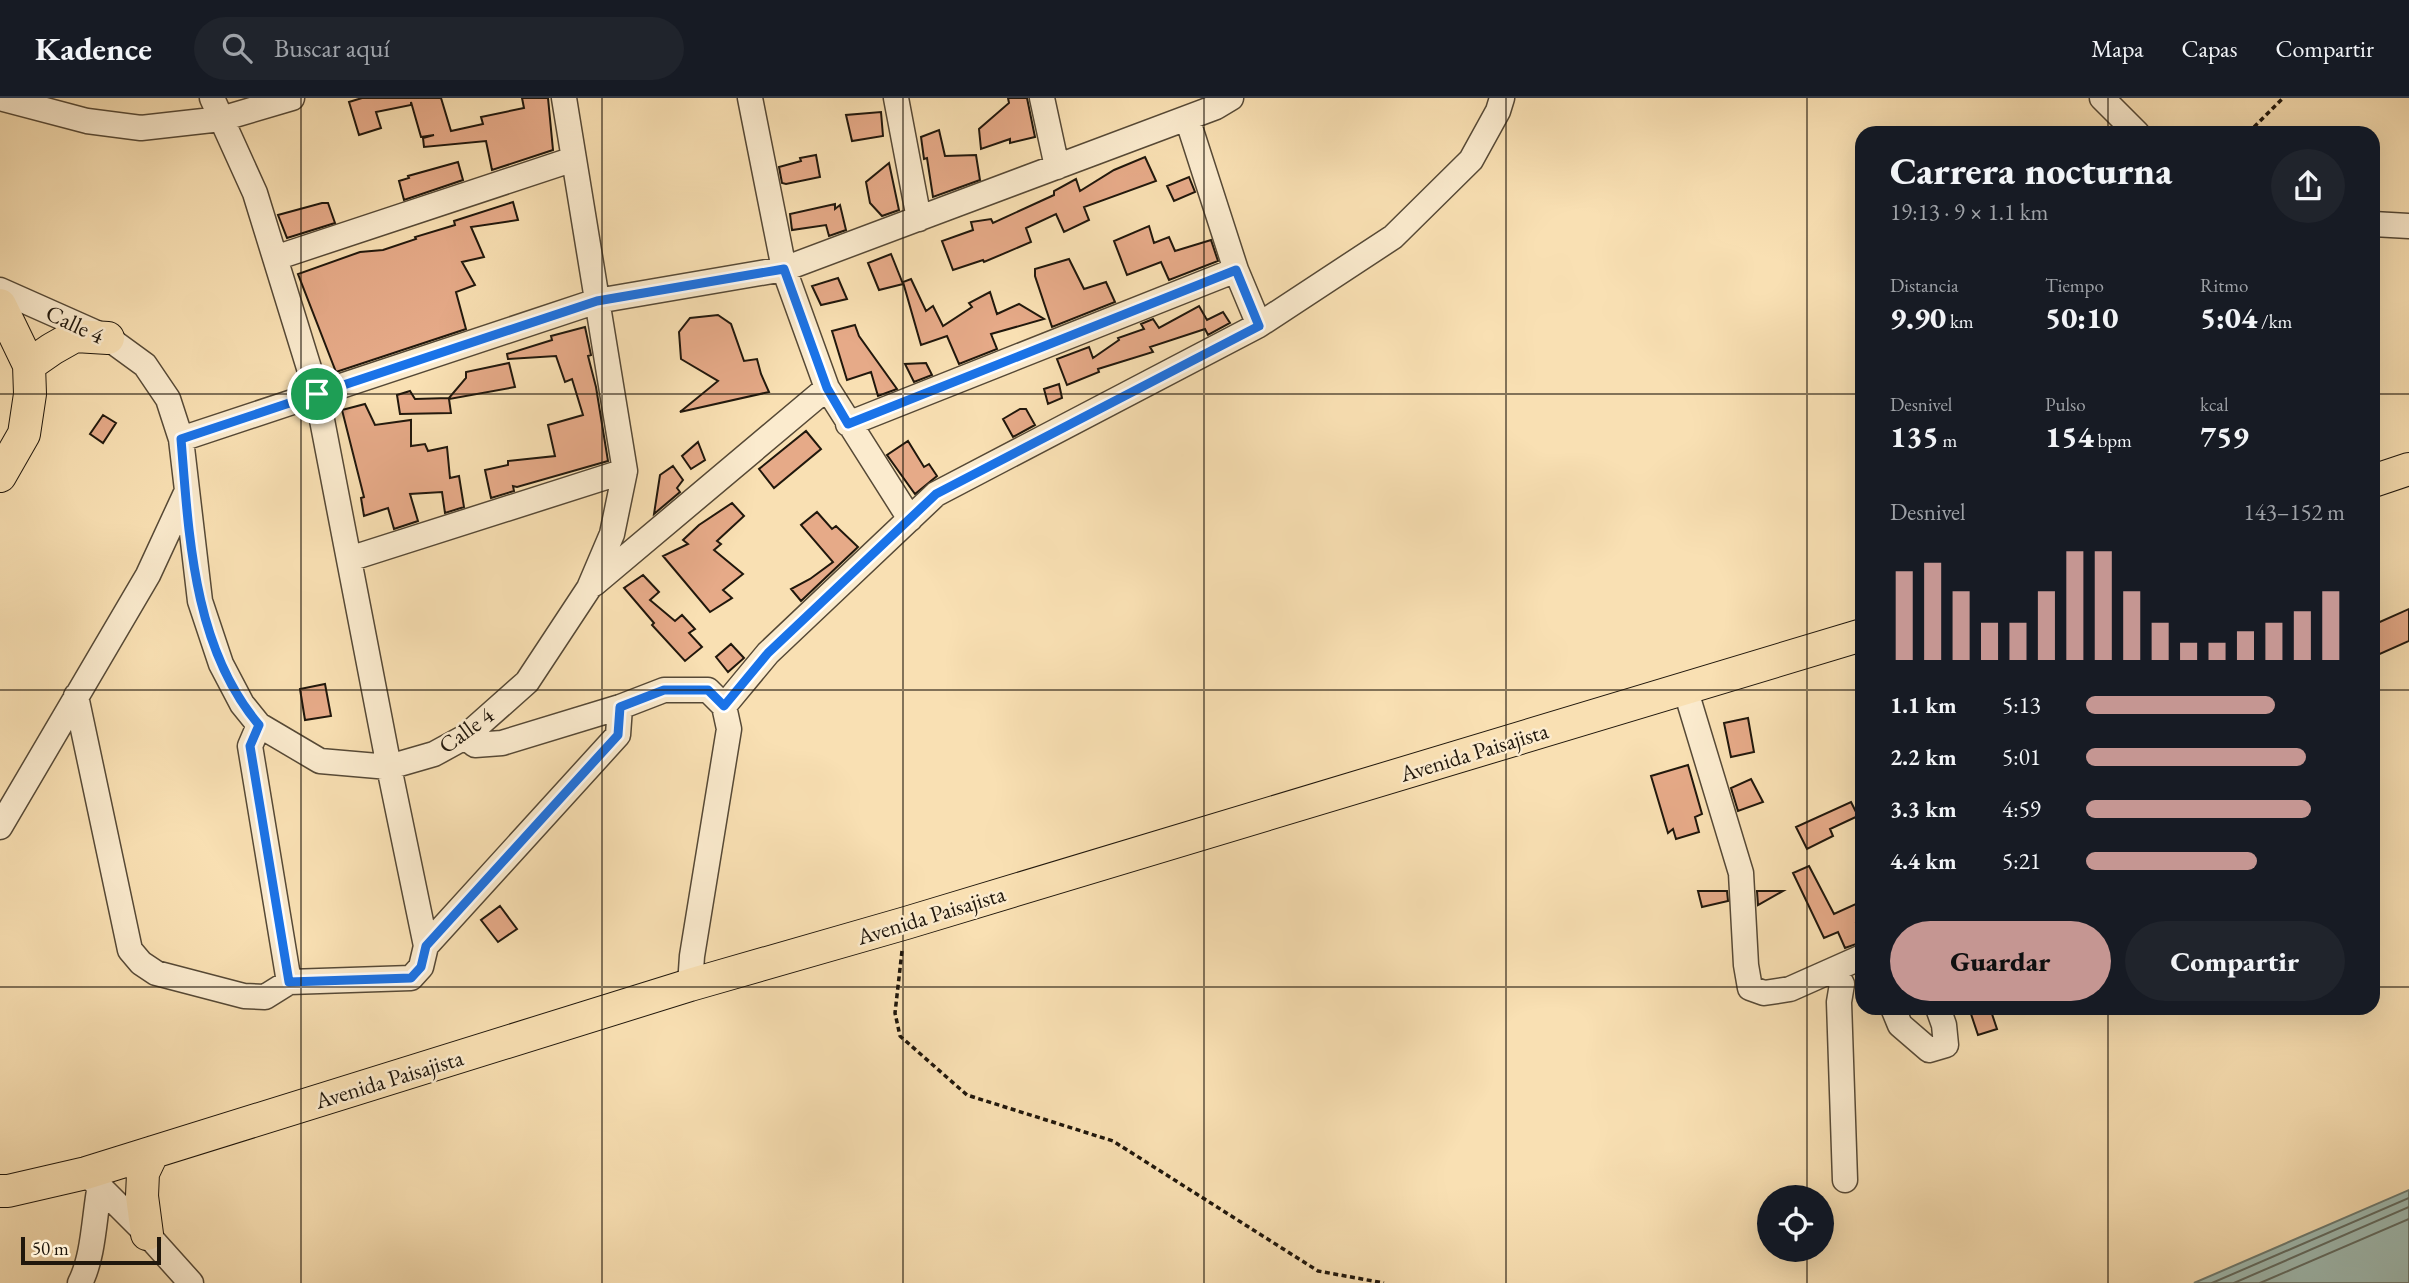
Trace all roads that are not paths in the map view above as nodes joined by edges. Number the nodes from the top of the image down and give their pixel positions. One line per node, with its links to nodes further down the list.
1 (0, 98): 10 (street)
2 (292, 98): 10 (street)
3 (564, 98): 13 (street, Calle 4)
4 (750, 98): 19 (street)
5 (896, 98): 15 (street)
6 (1042, 98): 14 (street)
7 (1502, 98): 24 (street)
8 (2102, 98): 12 (street)
9 (1220, 101): 11 (street)
10 (217, 108): 18 (street)
11 (1187, 118): 14 (street); 20 (street)
12 (2130, 126)
13 (574, 159): 18 (street); 22 (street, Calle 4)
14 (1057, 167): 15 (street)
15 (919, 219): 19 (street)
16 (2380, 224): 17 (street)
17 (2409, 226)
18 (275, 258): 28 (street)
19 (784, 269): 22 (street); 27 (street)
20 (1236, 270): 24 (street); 29 (street)
21 (0, 290): 25 (street, Calle 4)
22 (597, 301): 28 (street); 32 (street, Calle 4)
23 (0, 305): 26 (main road)
24 (1259, 326): 36 (street)
25 (108, 338): 26 (main road); 30 (street, Calle 4)
26 (16, 349): 33 (main road)
27 (827, 388): 29 (street); 38 (street)
28 (317, 394): 30 (street); 37 (street)
29 (848, 424): 36 (street)
30 (181, 439): 35 (street, Calle 4)
31 (2409, 469): 34 (main road)
32 (625, 471): 37 (street); 38 (street, Calle 4)
33 (0, 476)
34 (2380, 479)
35 (186, 494): 41 (street); 44 (street, Calle 4)
36 (910, 519): 42 (street)
37 (349, 559): 46 (street)
38 (589, 588): 45 (street, Calle 4)
39 (1855, 637): 40 (main road, Avenida Paisajista)
40 (1685, 688): 50 (street); 53 (main road, Avenida Paisajista)
41 (76, 696): 47 (street); 52 (street)
42 (724, 706): 43 (street); 53 (street)
43 (620, 707): 45 (street); 48 (street)
44 (259, 725): 46 (street, Calle 4); 52 (street)
45 (465, 737): 46 (street, Calle 4)
46 (389, 767): 48 (street)
47 (0, 827)
48 (426, 946): 52 (street)
49 (1855, 960): 50 (street)
50 (1833, 970): 51 (street); 58 (street)
51 (1855, 981)
52 (289, 982)
53 (690, 985): 56 (main road, Avenida Paisajista)
54 (1896, 1015): 55 (street)
55 (1940, 1015)
56 (153, 1152): 57 (main road, Avenida Paisajista); 60 (main road)
57 (93, 1179): 59 (main road, Avenida Paisajista); 60 (street); 61 (street)
58 (1845, 1180)
59 (0, 1191)
60 (147, 1234): 62 (street)
61 (80, 1283)
62 (191, 1283)

